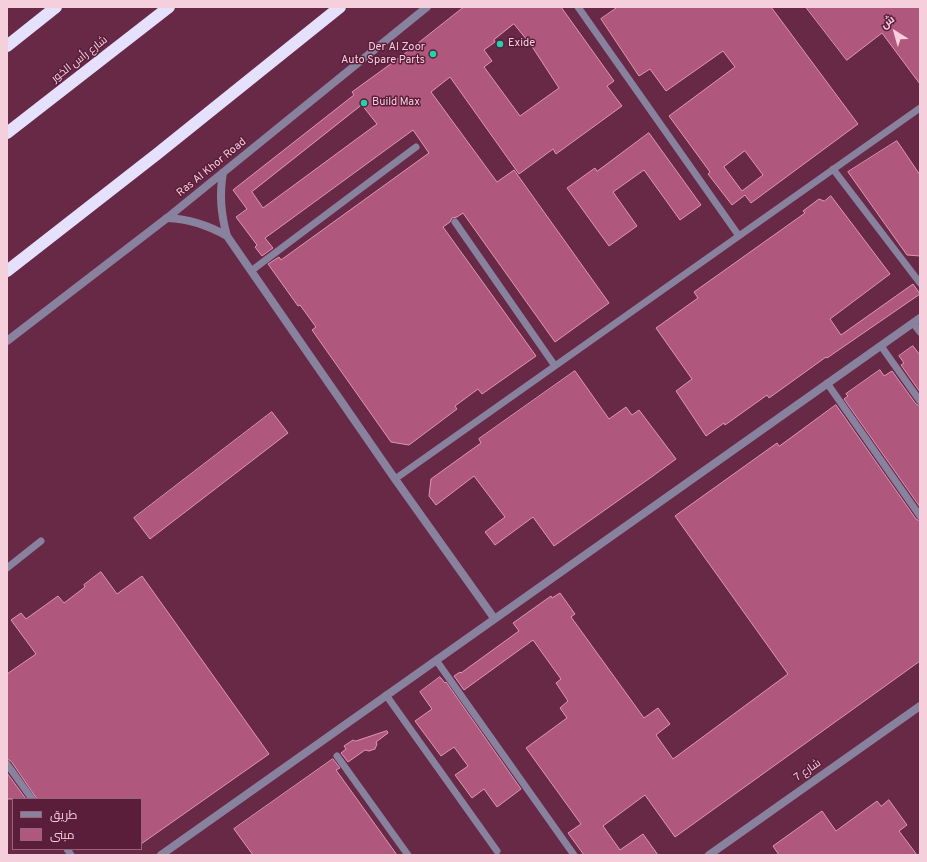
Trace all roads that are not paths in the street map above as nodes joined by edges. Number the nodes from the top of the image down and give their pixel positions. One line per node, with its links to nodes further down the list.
1 (56, 7): 6 (highway)
2 (169, 7): 10 (highway, شارع رأس الخور)
3 (340, 7): 18 (highway)
4 (427, 7): 13 (street, Ras Al Khor Road)
5 (578, 7): 17 (lane)
6 (36, 23): 7 (highway); 8 (highway)
7 (7, 36)
8 (7, 46)
9 (920, 108): 12 (lane)
10 (7, 134)
11 (416, 147): 19 (lane)
12 (833, 169): 17 (lane); 20 (lane)
13 (223, 173): 14 (street, Ras Al Khor Road); 16 (street)
14 (167, 218): 16 (street); 23 (street, Ras Al Khor Road)
15 (455, 222): 25 (lane)
16 (227, 236): 19 (street)
17 (739, 236): 25 (lane)
18 (7, 271)
19 (252, 271): 28 (street)
20 (920, 283)
21 (916, 320): 22 (lane); 24 (street)
22 (920, 332)
23 (7, 342)
24 (881, 346): 26 (street); 27 (lane)
25 (555, 366): 28 (lane)
26 (828, 383): 29 (lane); 32 (street)
27 (920, 401)
28 (395, 479): 32 (street)
29 (920, 516)
30 (42, 541): 31 (lane)
31 (7, 568)
32 (494, 618): 33 (street)
33 (436, 660): 34 (street); 42 (lane)
34 (386, 695): 39 (lane); 40 (street)
35 (920, 706): 43 (street, شارع 7)
36 (337, 756): 41 (lane)
37 (7, 764): 38 (lane)
38 (31, 798)
39 (497, 851)
40 (161, 855)
41 (408, 855)
42 (574, 855)
43 (709, 855)

